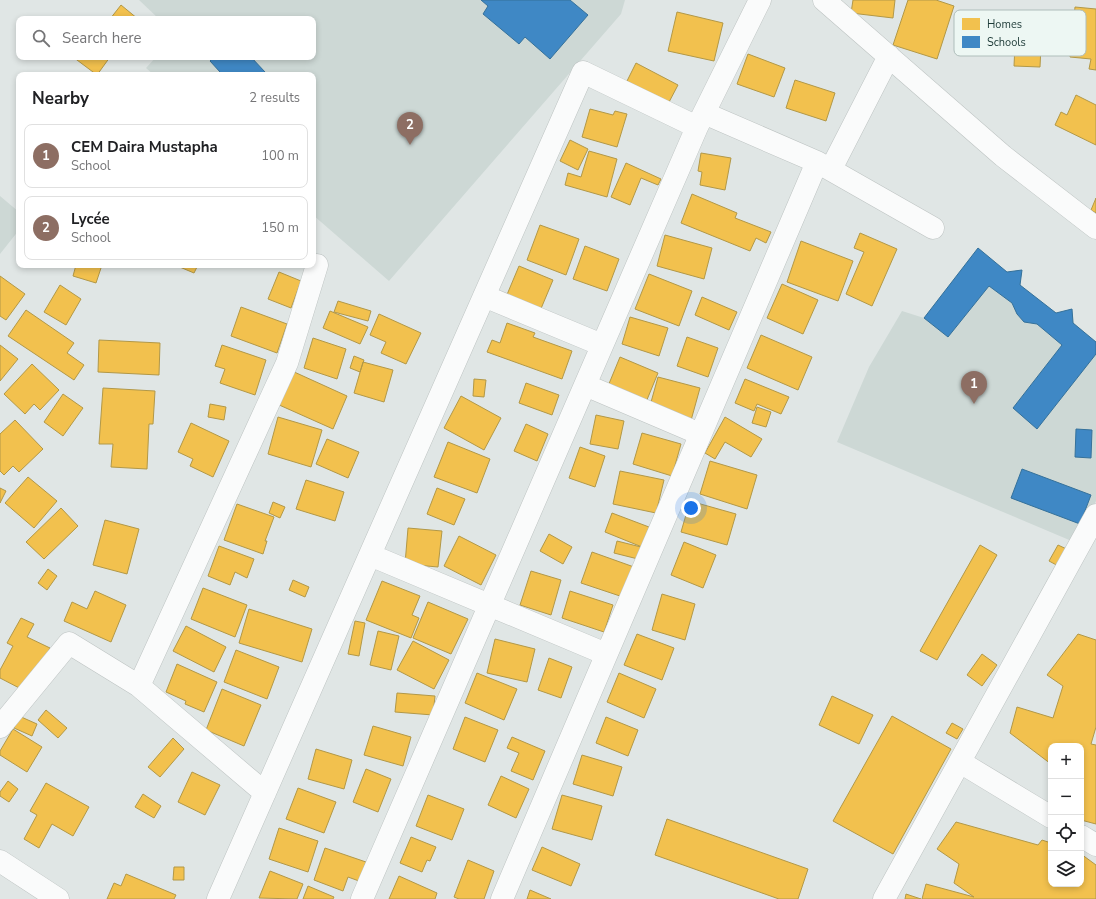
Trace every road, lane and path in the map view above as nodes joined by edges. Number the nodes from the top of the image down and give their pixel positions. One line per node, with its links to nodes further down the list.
1 (760, 0): 4 (street)
2 (824, 0): 3 (street)
3 (888, 56): 5 (street); 7 (street)
4 (701, 120): 5 (street); 9 (street); 10 (street)
5 (824, 166): 6 (street); 12 (street)
6 (933, 228)
7 (1096, 228)
8 (317, 266): 17 (street)
9 (484, 296): 10 (street); 14 (street)
10 (602, 345): 11 (street)
11 (585, 385): 12 (street); 15 (street)
12 (700, 434): 16 (street)
13 (1096, 515): 19 (street)
14 (370, 555): 15 (street); 20 (street)
15 (489, 605): 16 (street); 27 (street)
16 (606, 654): 28 (street)
17 (139, 686): 18 (street); 20 (street)
18 (0, 727)
19 (960, 762): 21 (street); 29 (street)
20 (265, 793): 26 (street)
21 (1048, 816)
22 (1084, 838): 23 (street)
23 (1096, 845)
24 (0, 861): 25 (street)
25 (58, 899)
26 (218, 899)
27 (362, 899)
28 (502, 899)
29 (884, 899)

